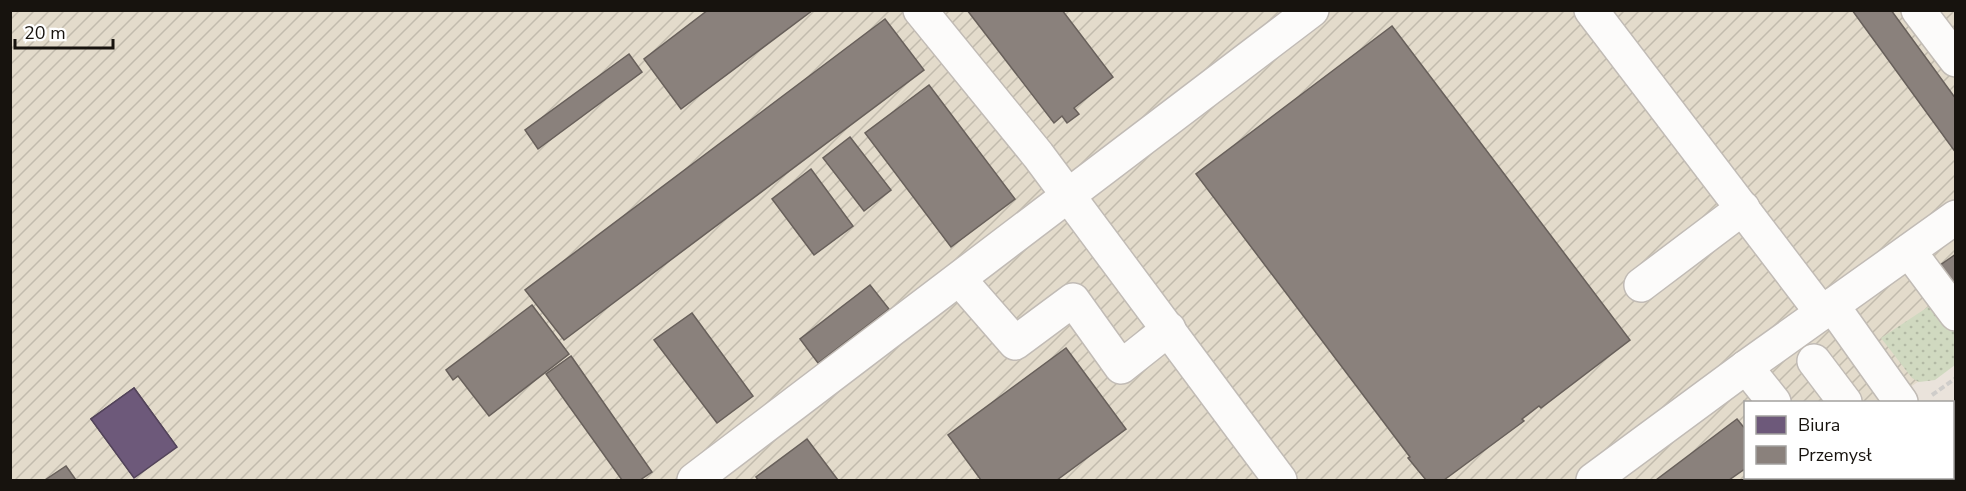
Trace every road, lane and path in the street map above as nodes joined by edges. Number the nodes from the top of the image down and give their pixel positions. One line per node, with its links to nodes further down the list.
1 (920, 10): 6 (lane)
2 (1312, 10): 6 (lane)
3 (1591, 10): 7 (lane)
4 (1918, 10): 5 (lane)
5 (1956, 60)
6 (1068, 195): 10 (lane); 14 (lane)
7 (1743, 208): 11 (lane); 12 (lane)
8 (1956, 217): 9 (lane)
9 (1909, 251): 12 (lane); 13 (lane)
10 (960, 280): 14 (lane); 21 (lane)
11 (1641, 285)
12 (1827, 309): 16 (lane); 20 (lane)
13 (1956, 314)
14 (1169, 329): 22 (lane)
15 (1814, 361): 19 (lane)
16 (1746, 367): 18 (lane); 23 (lane)
17 (1956, 378): 20 (path)
18 (1773, 401)
19 (1844, 401)
20 (1913, 401)
21 (694, 480)
22 (1280, 480)
23 (1593, 480)

